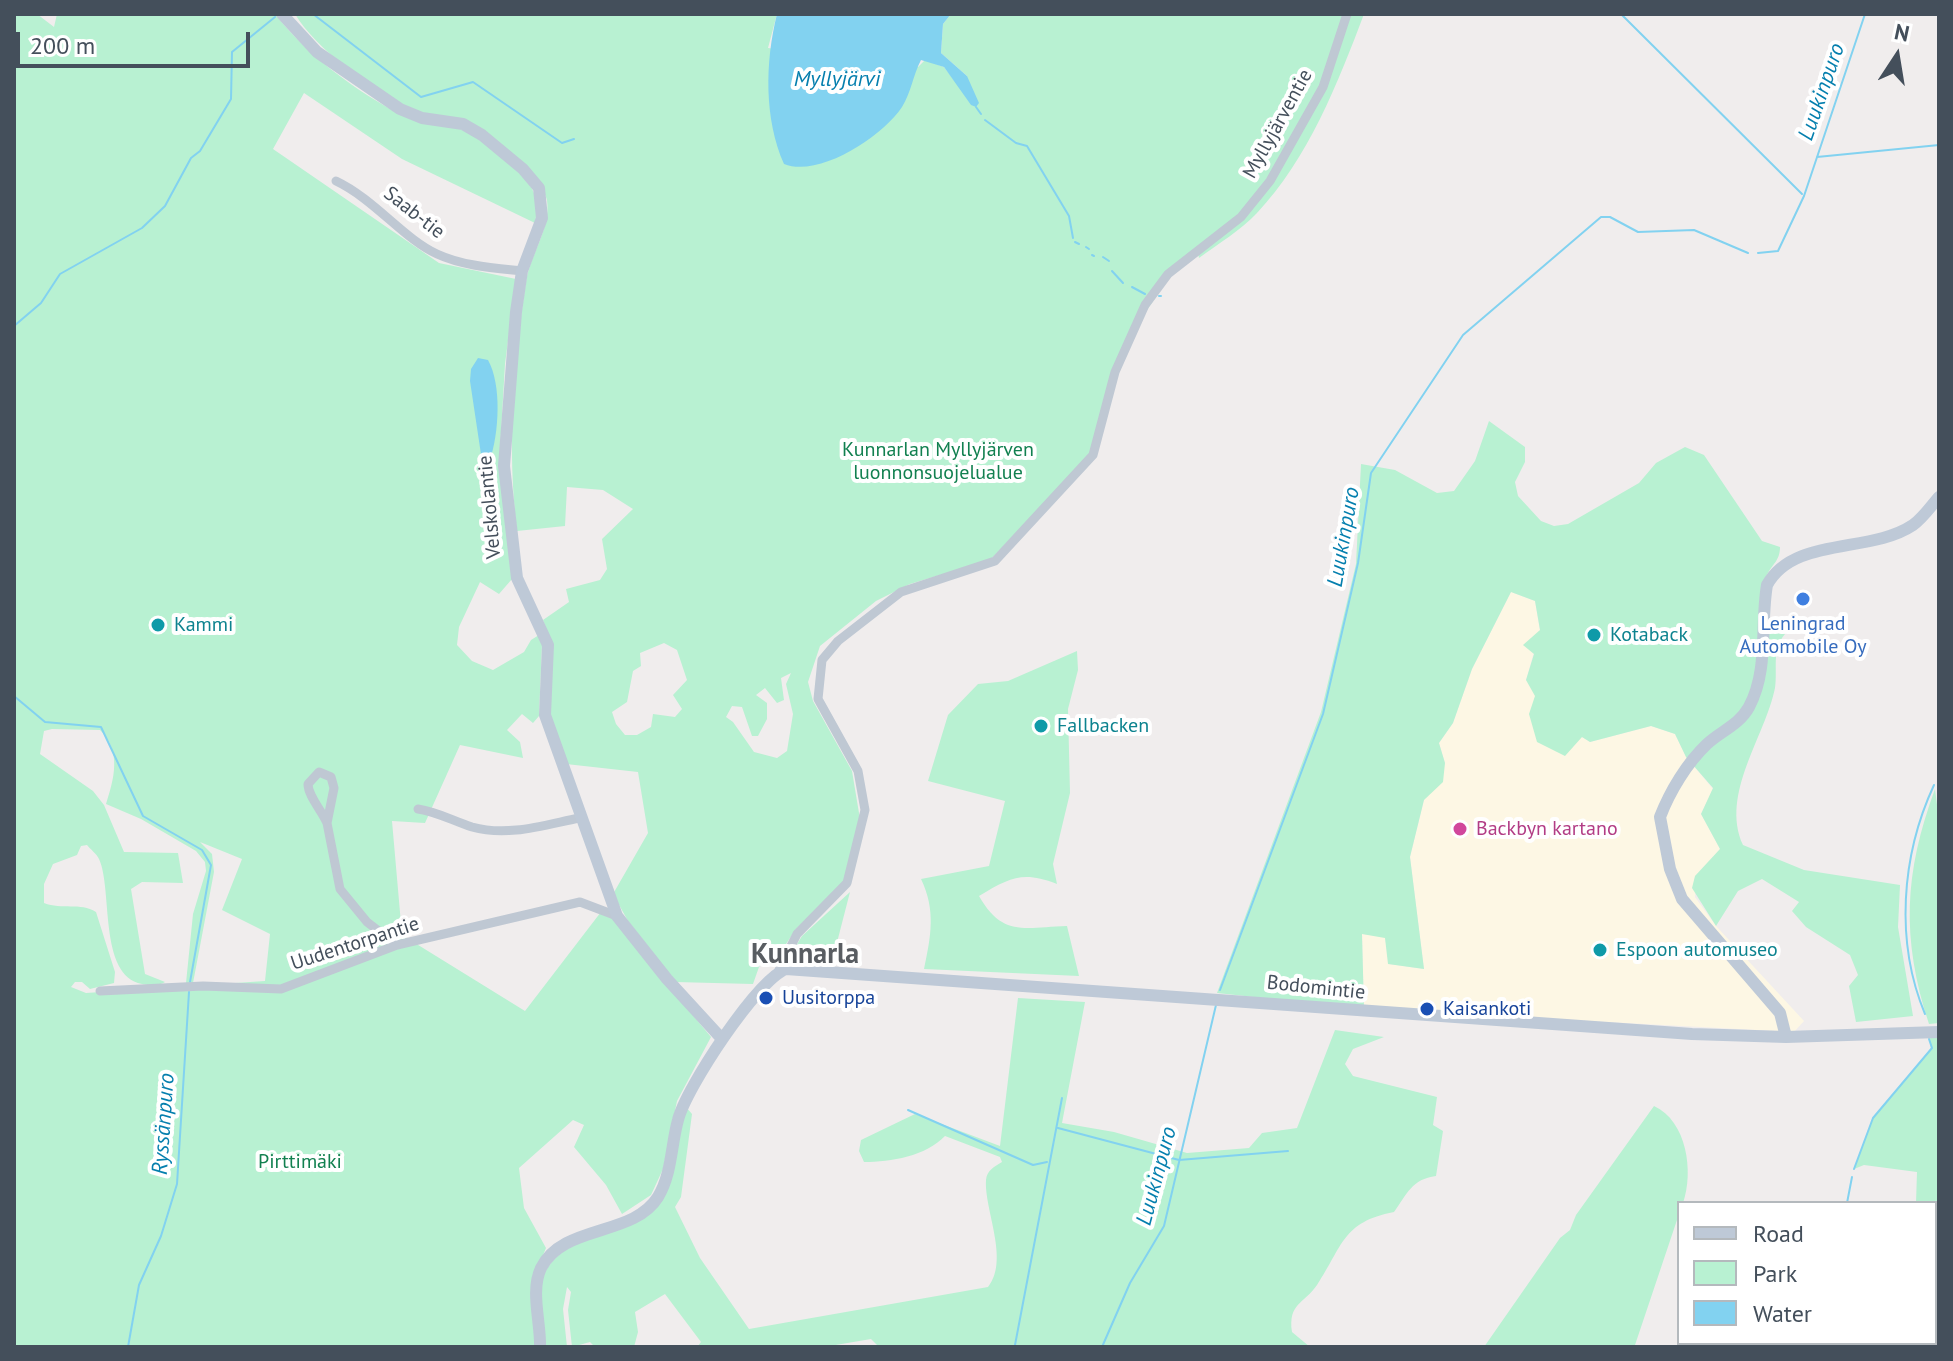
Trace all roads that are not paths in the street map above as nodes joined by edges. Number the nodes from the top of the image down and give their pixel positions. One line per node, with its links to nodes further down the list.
1 (282, 14): 4 (street, Velskolantie)
2 (1347, 14): 11 (street, Myllyjärventie)
3 (336, 181): 4 (street, Saab-tie)
4 (522, 271): 7 (street, Velskolantie)
5 (1939, 497): 14 (street)
6 (418, 809): 7 (street)
7 (579, 818): 9 (street, Velskolantie)
8 (327, 823): 8 (street); 10 (street)
9 (617, 916): 10 (street, Uudentorpantie); 15 (street, Velskolantie)
10 (397, 945): 12 (street, Uudentorpantie)
11 (778, 972): 14 (street, Bodomintie); 15 (street)
12 (100, 991)
13 (1939, 1032): 14 (street, Bodomintie)
14 (1786, 1037)
15 (722, 1039): 16 (street)
16 (540, 1347)

